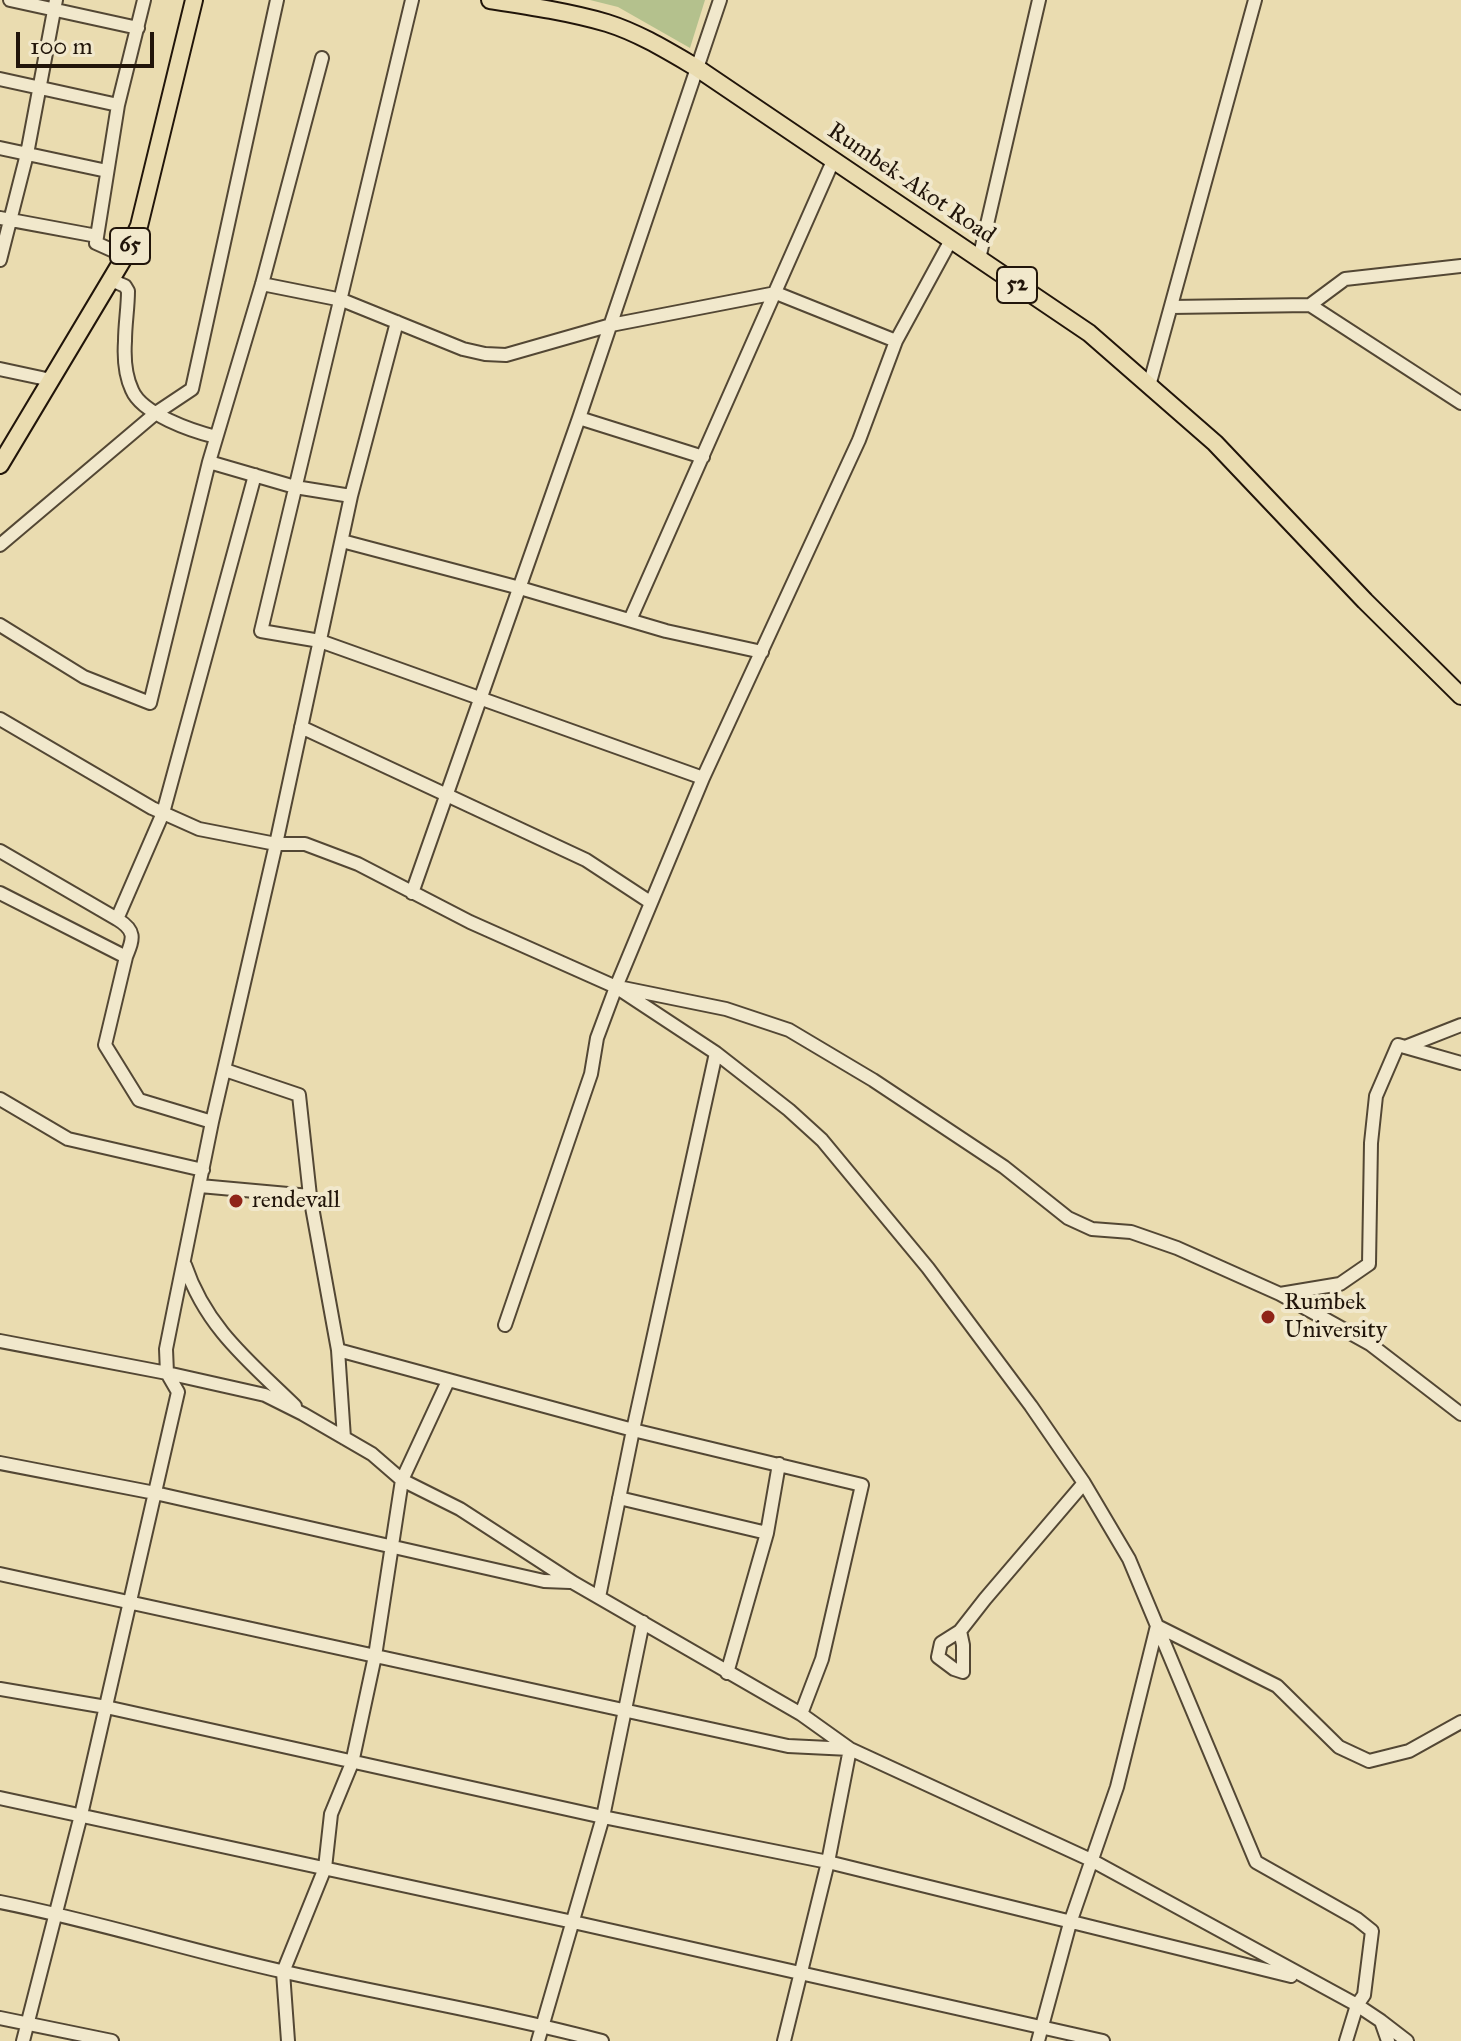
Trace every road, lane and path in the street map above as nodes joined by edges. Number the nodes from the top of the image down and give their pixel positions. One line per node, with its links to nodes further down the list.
1 (10, 0): 10 (street)
2 (144, 0): 11 (street)
3 (194, 0): 24 (main road, 65)
4 (277, 0): 41 (street)
5 (412, 0): 31 (street)
6 (490, 0): 13 (main road, Rumbek-Akot Road / 52)
7 (720, 0): 13 (street)
8 (1039, 0): 25 (street)
9 (1255, 0): 33 (street)
10 (55, 5): 11 (street); 15 (street)
11 (138, 28): 16 (street)
12 (322, 58): 29 (street)
13 (697, 68): 19 (main road, Rumbek-Akot Road / 52); 35 (street)
14 (0, 79): 15 (street)
15 (39, 87): 16 (street); 18 (street)
16 (118, 105): 20 (street)
17 (0, 148): 18 (street)
18 (27, 154): 20 (street); 21 (street)
19 (833, 161): 23 (main road, Rumbek-Akot Road / 52); 30 (street)
20 (107, 171): 22 (street)
21 (6, 219): 22 (street); 26 (street)
22 (97, 236): 24 (street)
23 (951, 240): 25 (main road, Rumbek-Akot Road / 52); 36 (street)
24 (125, 256): 28 (main road, 65)
25 (979, 259): 39 (main road, Rumbek-Akot Road / 52)
26 (0, 260)
27 (1461, 266): 32 (street)
28 (111, 280): 38 (main road, 65); 41 (street)
29 (262, 284): 31 (street); 43 (street)
30 (776, 293): 35 (street); 36 (street); 45 (street)
31 (342, 300): 34 (street); 49 (street)
32 (1310, 305): 33 (street); 40 (street)
33 (1171, 307): 39 (street)
34 (397, 322): 35 (street); 50 (street)
35 (611, 325): 42 (street)
36 (896, 341): 57 (street)
37 (0, 369): 38 (street)
38 (51, 380): 44 (main road, 65)
39 (1149, 386): 58 (main road, Rumbek-Akot Road / 52)
40 (1461, 403)
41 (156, 413): 43 (street); 52 (street)
42 (579, 418): 45 (street); 53 (street)
43 (216, 437): 46 (street)
44 (6, 445): 47 (main road, 65)
45 (703, 457): 54 (street)
46 (209, 462): 48 (street); 55 (street)
47 (0, 465)
48 (255, 475): 49 (street); 64 (street)
49 (295, 487): 50 (street); 56 (street)
50 (351, 496): 51 (street)
51 (342, 541): 53 (street); 56 (street)
52 (0, 545)
53 (520, 588): 54 (street); 59 (street)
54 (630, 620): 57 (street)
55 (0, 625)
56 (320, 641): 59 (street); 61 (street)
57 (762, 652): 62 (street)
58 (1461, 696)
59 (482, 698): 62 (street); 63 (street)
60 (0, 719): 64 (street)
61 (301, 727): 63 (street); 65 (street)
62 (703, 778): 69 (street)
63 (448, 794): 68 (street); 69 (street)
64 (163, 813): 65 (street); 70 (street)
65 (276, 844): 68 (street); 77 (street)
66 (0, 851): 70 (street)
67 (0, 893): 71 (street)
68 (412, 893): 72 (street)
69 (650, 902): 72 (street)
70 (117, 919): 71 (street)
71 (126, 957): 79 (street)
72 (616, 987): 75 (street); 84 (street); 85 (street)
73 (1461, 1025): 74 (street)
74 (1405, 1047): 76 (street); 84 (street)
75 (716, 1053): 92 (street); 97 (street)
76 (1461, 1063)
77 (225, 1070): 79 (street); 82 (street)
78 (0, 1099): 80 (street)
79 (212, 1122): 80 (street)
80 (203, 1170): 81 (street)
81 (200, 1186): 82 (street); 83 (street)
82 (310, 1196): 87 (street)
83 (184, 1262): 88 (street); 90 (street)
84 (1280, 1294): 91 (street)
85 (505, 1325)
86 (0, 1341): 88 (street)
87 (338, 1350): 89 (street); 93 (street)
88 (167, 1373): 90 (street); 98 (street)
89 (448, 1381): 92 (street); 96 (street)
90 (303, 1414): 93 (street)
91 (1461, 1414)
92 (633, 1430): 95 (street); 99 (street)
93 (344, 1438): 96 (street)
94 (0, 1463): 98 (street)
95 (779, 1464): 100 (street); 114 (street)
96 (402, 1480): 101 (street); 103 (street)
97 (1084, 1483): 107 (street); 108 (street)
98 (155, 1493): 101 (street); 105 (street)
99 (619, 1498): 100 (street); 104 (street)
100 (767, 1533): 110 (street)
101 (391, 1546): 103 (street); 109 (street)
102 (0, 1574): 105 (street)
103 (574, 1583): 104 (street)
104 (599, 1597): 106 (street)
105 (130, 1601): 109 (street); 112 (street)
106 (643, 1622): 110 (street); 113 (street)
107 (1157, 1626): 115 (street); 121 (street); 131 (street)
108 (960, 1631)
109 (375, 1656): 113 (street); 117 (street)
110 (727, 1673): 114 (street)
111 (0, 1689): 112 (street)
112 (106, 1707): 117 (street); 119 (street)
113 (625, 1712): 116 (street); 120 (street)
114 (801, 1714): 116 (street)
115 (1461, 1722)
116 (850, 1749): 121 (street); 122 (street)
117 (352, 1763): 120 (street); 123 (street)
118 (0, 1798): 119 (street)
119 (81, 1815): 123 (street); 125 (street)
120 (603, 1817): 122 (street); 126 (street)
121 (1091, 1860): 127 (street); 130 (street)
122 (828, 1862): 127 (street); 129 (street)
123 (325, 1868): 126 (street); 128 (street)
124 (0, 1902): 125 (street)
125 (54, 1913): 128 (street); 134 (street)
126 (573, 1922): 129 (street); 135 (street)
127 (1070, 1923): 130 (street); 136 (street)
128 (283, 1972): 135 (street); 139 (street)
129 (800, 1974): 136 (street); 142 (street)
130 (1306, 1979): 131 (street)
131 (1357, 2005): 133 (street); 144 (street)
132 (0, 2018): 134 (street)
133 (1381, 2021): 145 (street); 146 (street)
134 (27, 2022): 137 (street); 138 (street)
135 (544, 2026): 140 (street); 141 (street)
136 (1040, 2035): 143 (street)
137 (23, 2041)
138 (112, 2041)
139 (288, 2041)
140 (538, 2041)
141 (602, 2041)
142 (784, 2041)
143 (1103, 2041)
144 (1346, 2041)
145 (1388, 2041)
146 (1407, 2041)

